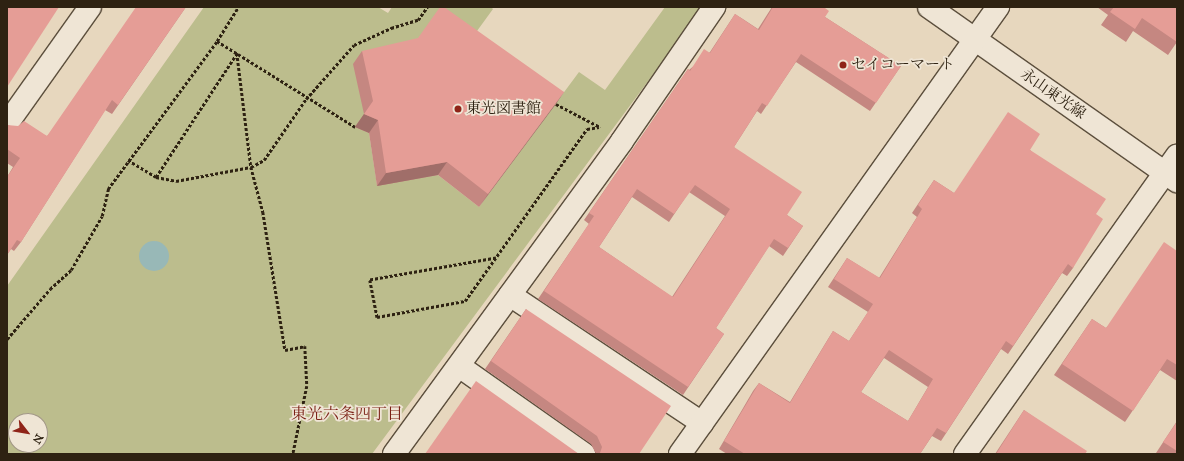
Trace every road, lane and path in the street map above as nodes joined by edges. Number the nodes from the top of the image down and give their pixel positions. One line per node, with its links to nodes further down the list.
1 (90, 7): 13 (street)
2 (238, 7): 8 (path)
3 (427, 7): 10 (path)
4 (714, 7): 16 (street)
5 (929, 7): 7 (street, 永山東光線)
6 (998, 7): 7 (street)
7 (975, 39): 19 (street, 永山東光線); 25 (street)
8 (217, 41): 9 (path); 17 (path)
9 (237, 53): 10 (path); 18 (path); 20 (path)
10 (306, 99): 14 (path); 18 (path)
11 (556, 104): 15 (path)
12 (605, 120): 15 (path)
13 (7, 124)
14 (356, 127)
15 (600, 127): 16 (path); 21 (path)
16 (622, 141): 22 (street)
17 (128, 160): 20 (path); 23 (path)
18 (250, 167): 20 (path); 26 (path)
19 (1173, 170): 30 (street)
20 (156, 177)
21 (496, 258): 21 (path)
22 (510, 295): 24 (street); 25 (street)
23 (7, 339)
24 (459, 366): 27 (street); 28 (street)
25 (702, 423): 29 (street)
26 (293, 454)
27 (394, 454)
28 (584, 454)
29 (680, 454)
30 (966, 454)

